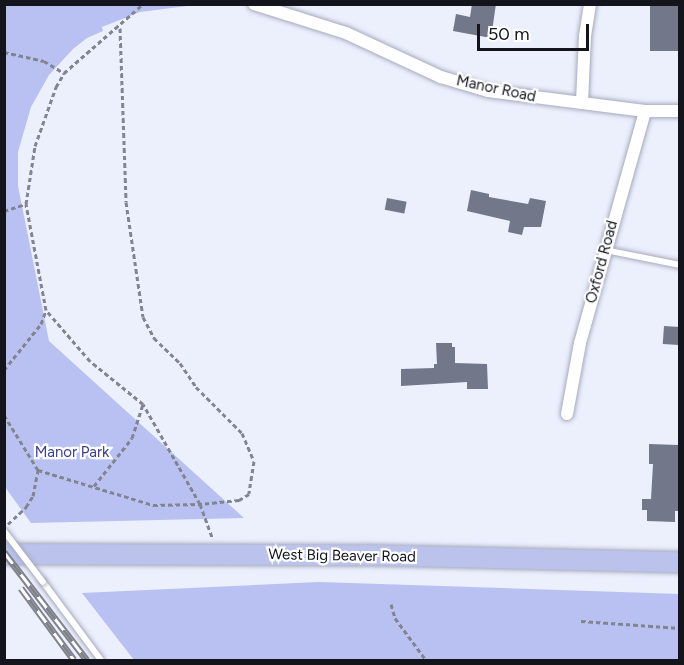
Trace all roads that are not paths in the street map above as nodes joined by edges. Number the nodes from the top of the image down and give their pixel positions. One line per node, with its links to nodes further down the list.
1 (254, 4): 3 (street, Manor Road)
2 (590, 4): 3 (street)
3 (582, 102): 4 (street, Manor Road)
4 (645, 111): 5 (street, Manor Road); 6 (street, Oxford Road)
5 (680, 111)
6 (604, 250): 7 (lane); 8 (street, Oxford Road)
7 (680, 265)
8 (567, 414)
9 (4, 529): 12 (lane, bridge)
10 (4, 554): 11 (main road, West Big Beaver Road)
11 (680, 562)
12 (101, 660)

